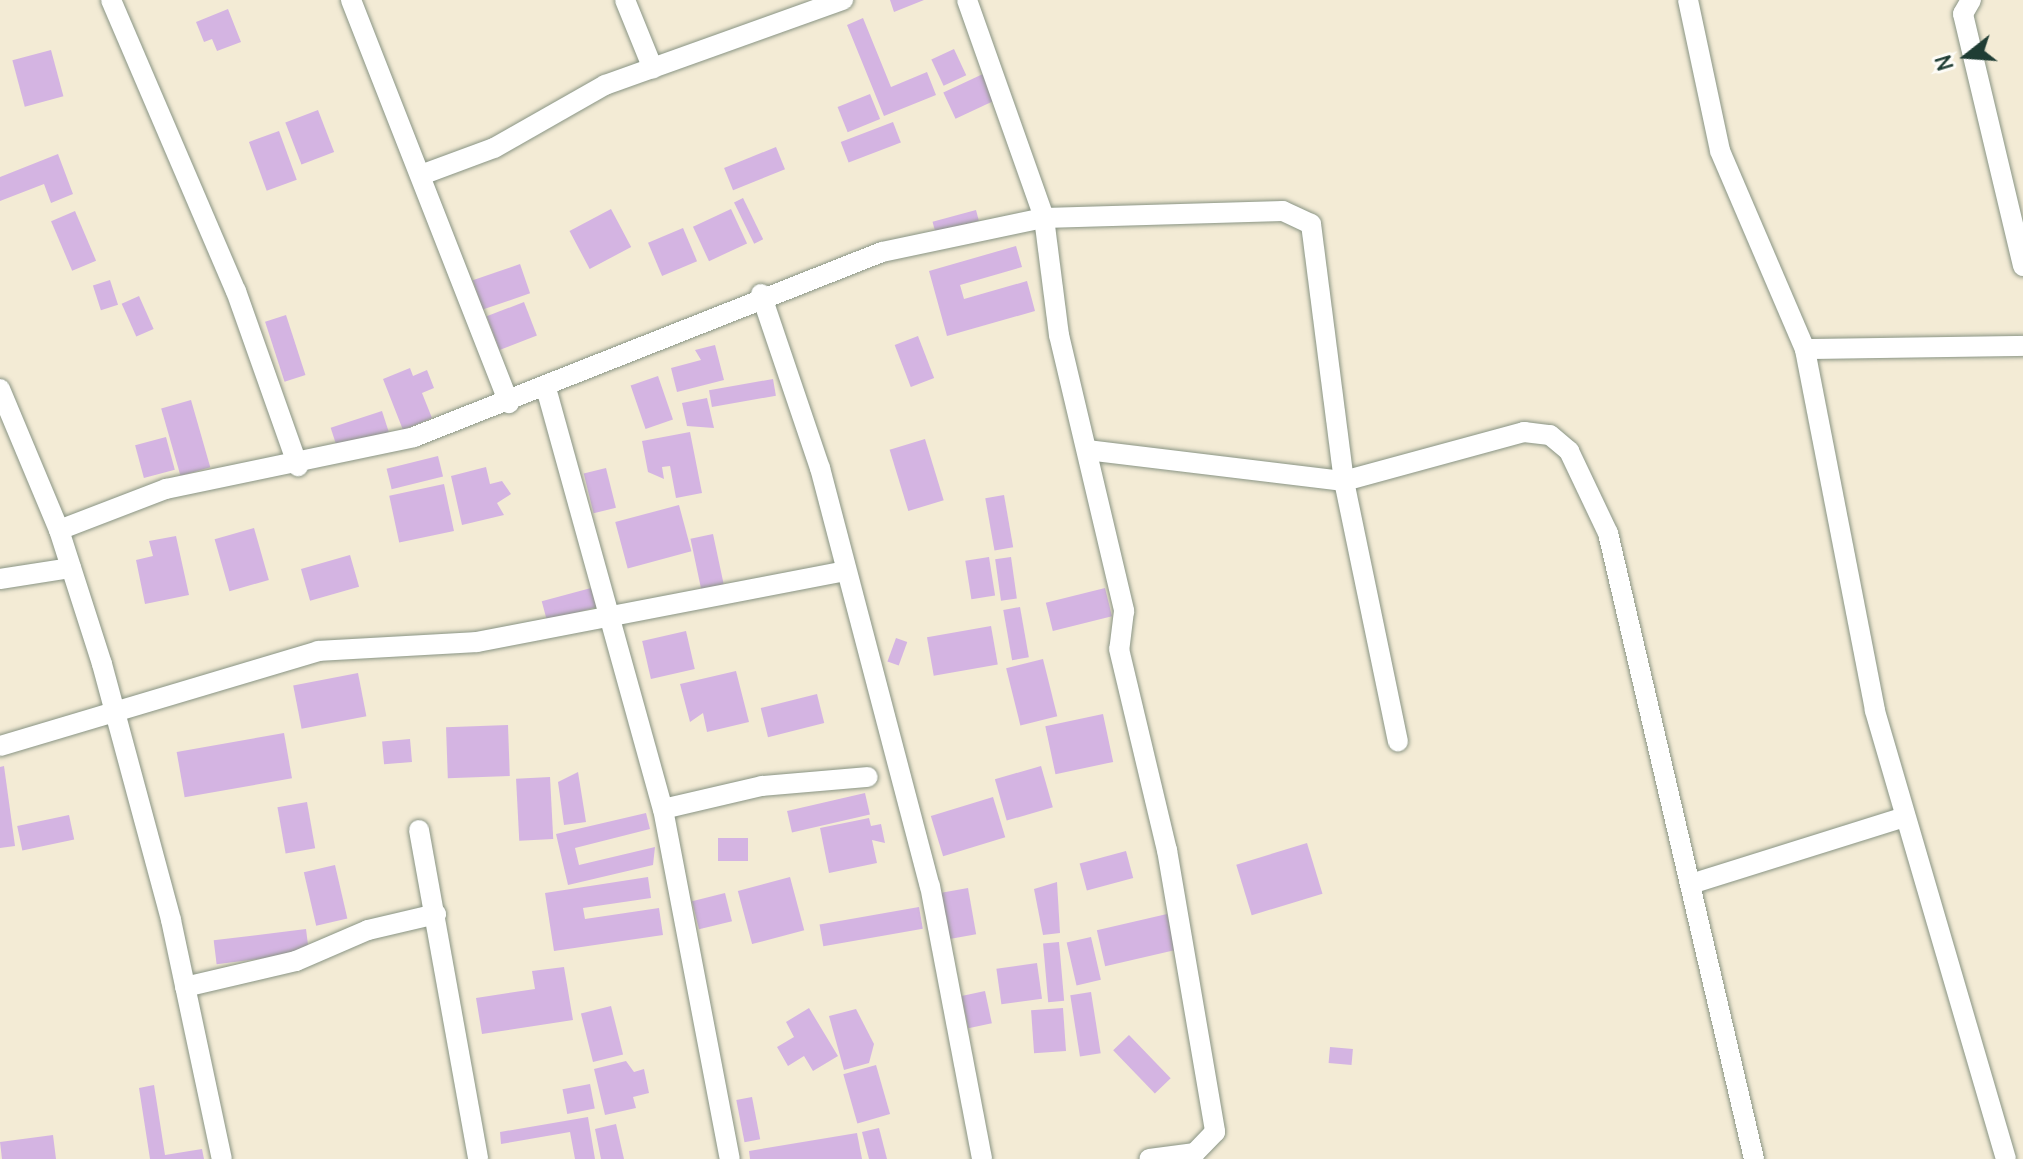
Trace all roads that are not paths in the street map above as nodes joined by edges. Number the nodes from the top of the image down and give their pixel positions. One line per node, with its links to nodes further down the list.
1 (111, 0): 19 (street)
2 (351, 0): 9 (street)
3 (625, 0): 8 (street)
4 (843, 0): 8 (street)
5 (967, 0): 10 (street)
6 (1688, 0): 14 (street)
7 (1971, 0): 11 (street)
8 (653, 69): 9 (street)
9 (421, 175): 17 (street)
10 (1044, 218): 12 (street); 18 (street); 20 (street)
11 (2023, 266)
12 (761, 294): 15 (street); 23 (street)
13 (2023, 346): 14 (street)
14 (1805, 349): 31 (street)
15 (546, 388): 17 (street); 25 (street)
16 (0, 389): 21 (street)
17 (509, 403): 19 (street)
18 (1087, 450): 20 (street); 40 (street)
19 (298, 466): 21 (street)
20 (1344, 481): 27 (street); 33 (street)
21 (59, 530): 22 (street)
22 (71, 568): 24 (street); 26 (street)
23 (842, 572): 25 (street); 39 (street)
24 (0, 579)
25 (613, 613): 26 (street); 30 (street)
26 (116, 715): 28 (street); 35 (street)
27 (1398, 741)
28 (0, 746)
29 (868, 777): 30 (street)
30 (663, 809): 38 (street)
31 (1904, 817): 33 (street); 42 (street)
32 (419, 830): 34 (street)
33 (1694, 883): 41 (street)
34 (436, 914): 35 (street); 37 (street)
35 (185, 987): 36 (street)
36 (222, 1159)
37 (478, 1159)
38 (730, 1159)
39 (982, 1159)
40 (1149, 1159)
41 (1754, 1159)
42 (2006, 1159)

